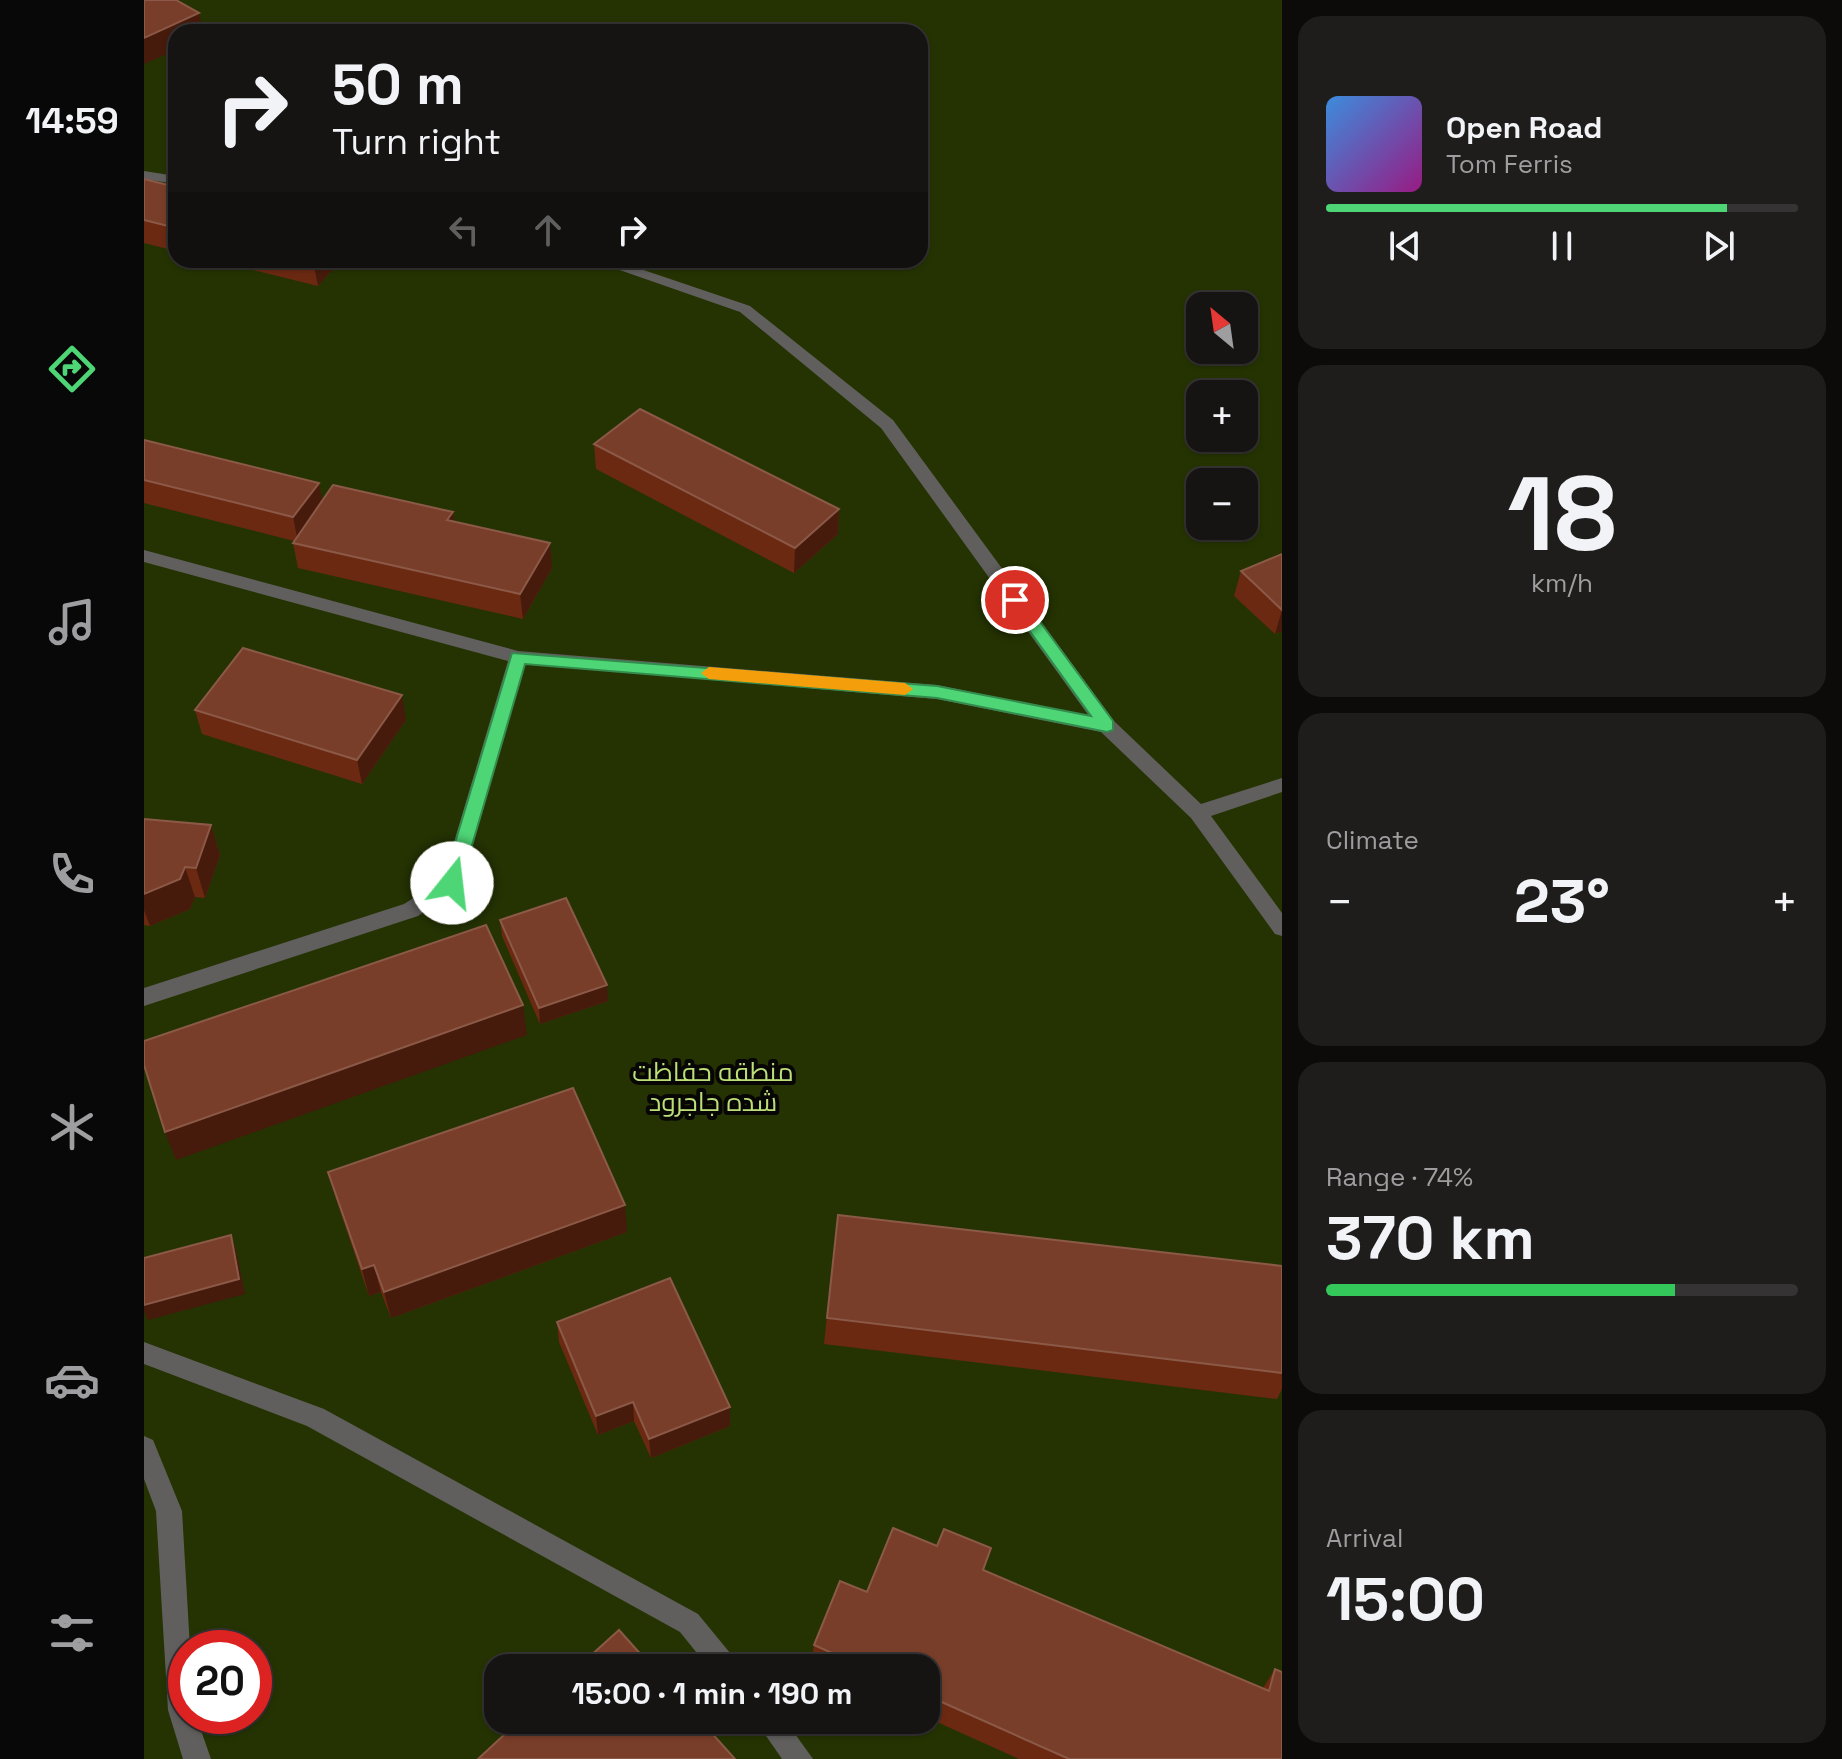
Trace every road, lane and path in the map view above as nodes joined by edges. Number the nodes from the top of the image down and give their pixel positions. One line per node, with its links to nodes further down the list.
1 (144, 175): 2 (lane)
2 (168, 179)
3 (623, 268): 6 (lane)
4 (144, 556): 5 (lane)
5 (518, 657): 6 (lane); 10 (lane)
6 (1107, 726): 8 (lane)
7 (1282, 785): 8 (lane)
8 (1198, 813): 9 (lane)
9 (1282, 928)
10 (144, 997)
11 (144, 1353): 13 (lane)
12 (144, 1448): 15 (lane)
13 (714, 1654)
14 (779, 1734): 16 (lane)
15 (197, 1759)
16 (799, 1759)

